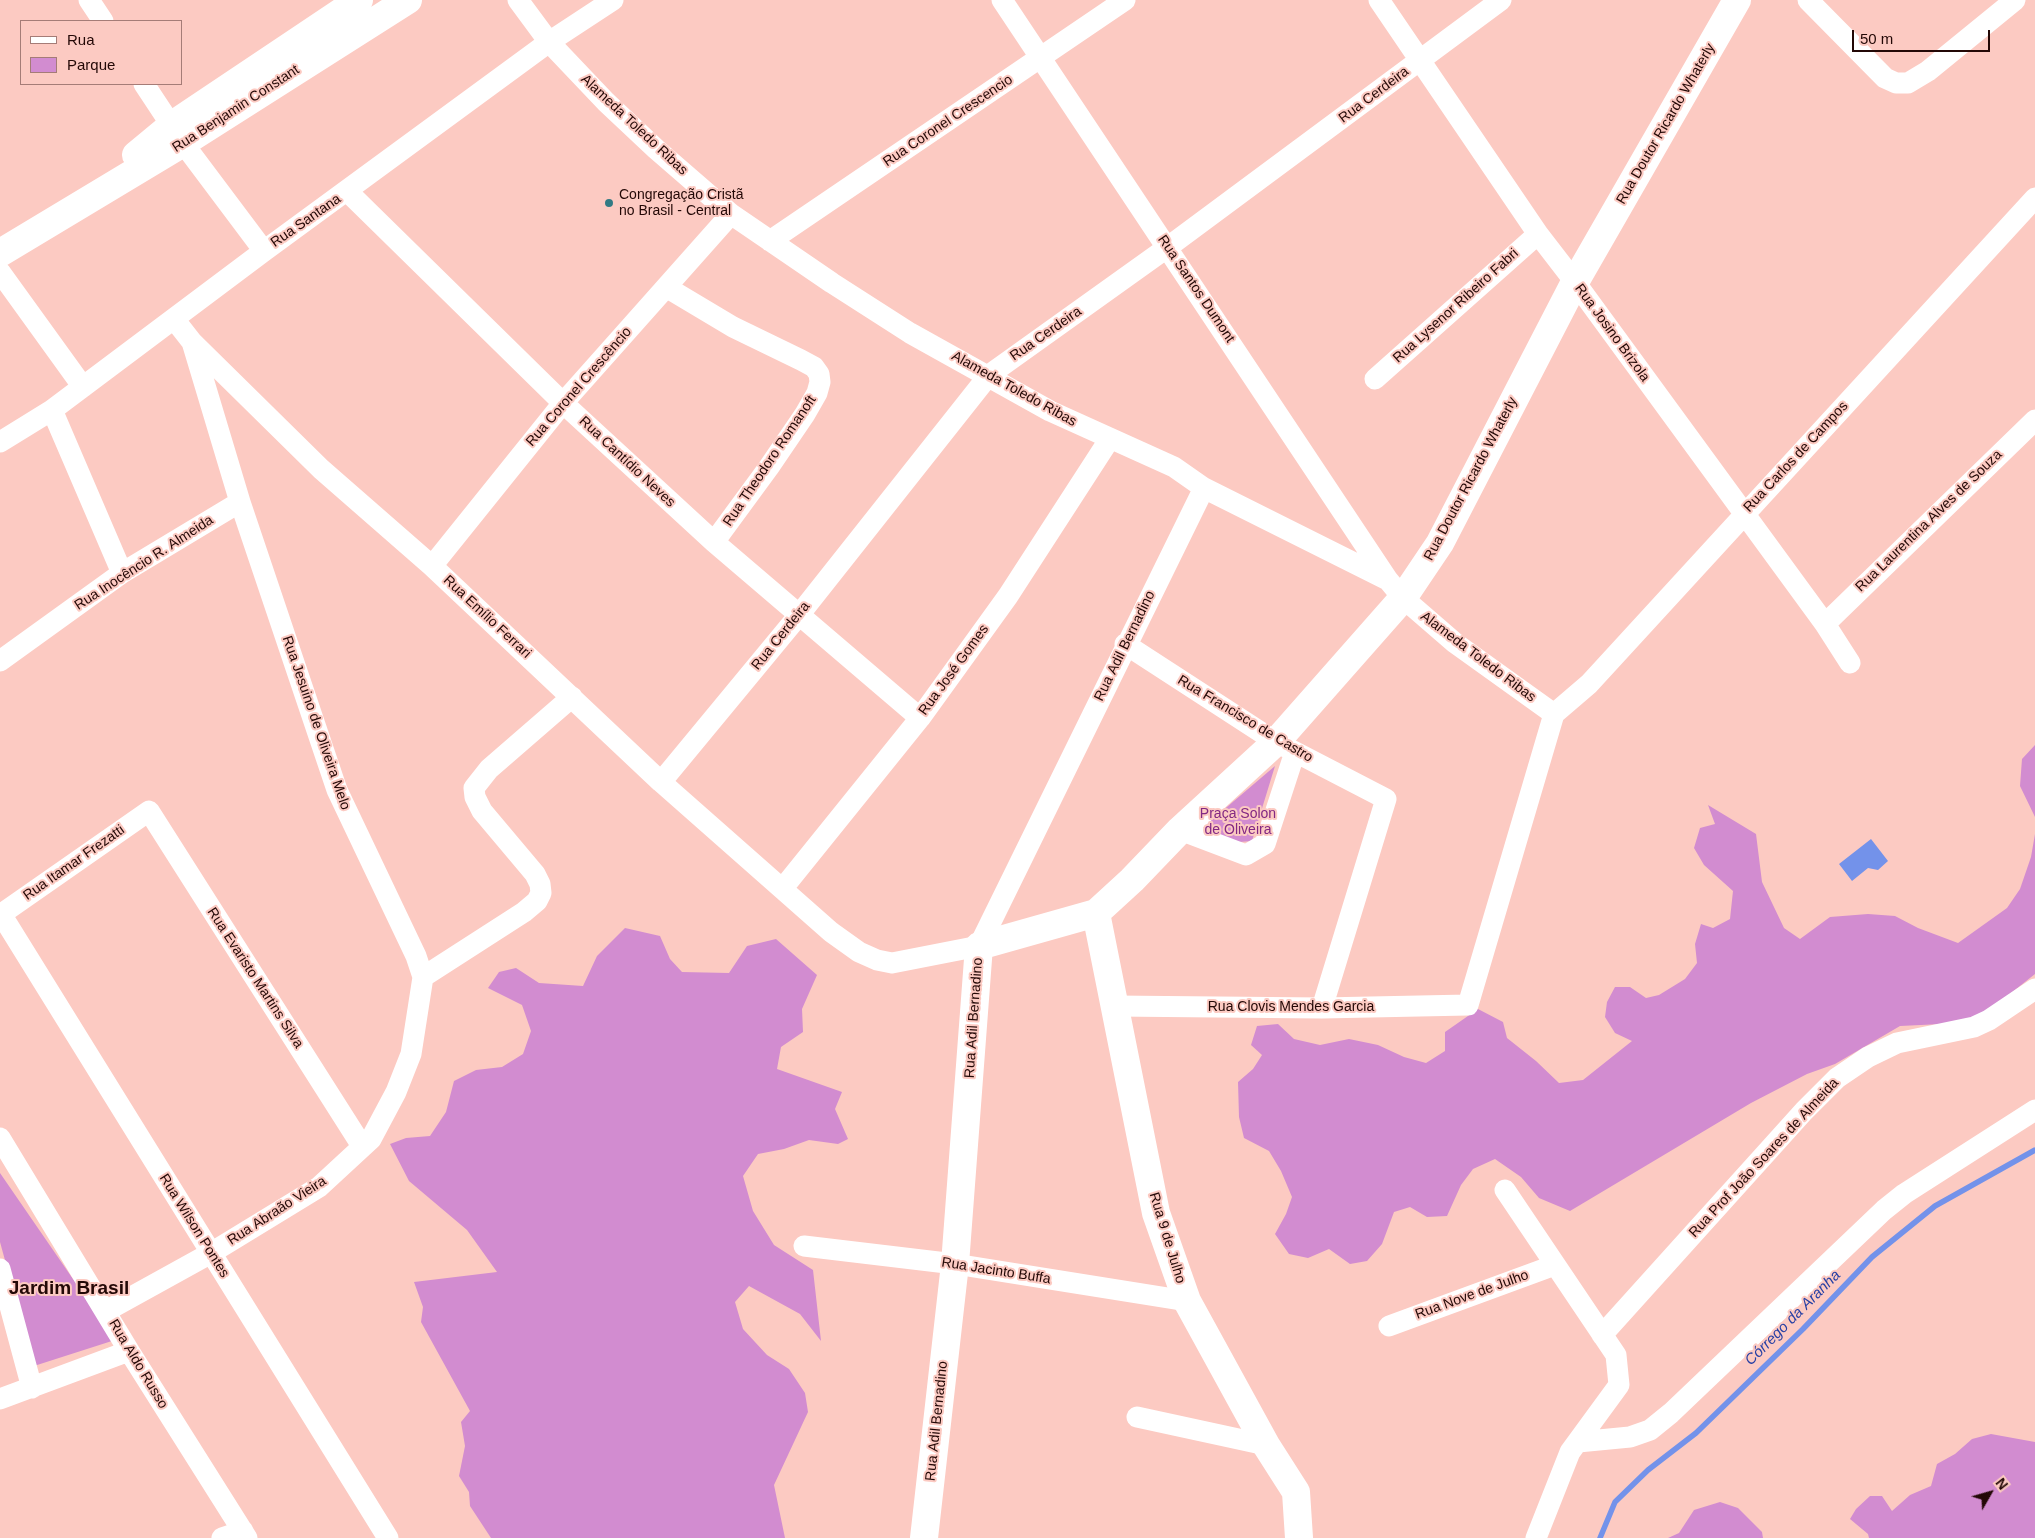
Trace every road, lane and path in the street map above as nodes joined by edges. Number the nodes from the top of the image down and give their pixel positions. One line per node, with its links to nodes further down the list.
1 (89, 0): 13 (street)
2 (359, 0): 18 (main road, Rua Benjamin Constant)
3 (408, 0): 18 (main road, Rua Benjamin Constant)
4 (518, 0): 14 (street, Alameda Toledo Ribas)
5 (613, 0): 14 (street, Rua Santana)
6 (1002, 0): 15 (street, Rua Santos Dumont)
7 (1126, 0): 15 (street, Rua Coronel Crescencio)
8 (1378, 0): 16 (street, Rua Josino Brizola)
9 (1501, 0): 16 (street, Rua Cerdeira)
10 (1737, 0): 28 (main road, Rua Doutor Ricardo Whaterly)
11 (1808, 0): 12 (street)
12 (2015, 0)
13 (102, 20)
14 (550, 42): 19 (street, Rua Santana); 21 (street, Alameda Toledo Ribas)
15 (1042, 57): 23 (street, Rua Coronel Crescencio); 24 (street, Rua Santos Dumont)
16 (1420, 60): 22 (street, Rua Josino Brizola); 24 (street, Rua Cerdeira)
17 (145, 85): 18 (street)
18 (177, 135): 25 (street); 26 (main road, Rua Benjamin Constant)
19 (348, 192): 25 (street, Rua Santana); 35 (street, Rua Cantídio Neves)
20 (2035, 198): 42 (street, Rua Carlos de Campos)
21 (731, 214): 23 (street, Alameda Toledo Ribas); 29 (street, Rua Coronel Crescêncio)
22 (1538, 234): 28 (street, Rua Josino Brizola); 33 (street, Rua Lysenor Ribeiro Fabri)
23 (770, 241): 32 (street, Alameda Toledo Ribas)
24 (1168, 247): 32 (street, Rua Cerdeira); 46 (street, Rua Santos Dumont)
25 (264, 251): 30 (street, Rua Santana)
26 (0, 253)
27 (0, 272): 34 (street)
28 (1575, 282): 42 (street, Rua Josino Brizola); 46 (main road, Rua Doutor Ricardo Whaterly)
29 (666, 288): 35 (street, Rua Coronel Crescêncio); 43 (street, Rua Theodoro Romanoft)
30 (174, 319): 31 (street, Rua Jesuino de Oliveira Melo); 34 (street, Rua Santana)
31 (192, 342): 41 (street, Rua Jesuino de Oliveira Melo); 44 (street, Rua Emílio Ferrari)
32 (988, 375): 38 (street, Alameda Toledo Ribas); 47 (street, Rua Cerdeira)
33 (1375, 379)
34 (83, 387): 36 (street, Rua Santana)
35 (563, 403): 43 (street, Rua Cantídio Neves); 44 (street, Rua Coronel Crescêncio)
36 (52, 410): 39 (street, Rua Santana); 45 (street)
37 (2035, 420): 48 (street, Rua Laurentina Alves de Souza)
38 (1109, 440): 40 (street, Alameda Toledo Ribas); 54 (street, Rua José Gomes)
39 (0, 442)
40 (1204, 488): 46 (street, Alameda Toledo Ribas); 49 (street, Rua Adil Bernadino)
41 (240, 502): 45 (street, Rua Inocêncio R. Almeida); 63 (street, Rua Jesuino de Oliveira Melo)
42 (1744, 514): 48 (street, Rua Josino Brizola); 53 (street, Rua Carlos de Campos)
43 (714, 542): 47 (street, Rua Cantídio Neves)
44 (432, 566): 52 (street, Rua Emílio Ferrari)
45 (122, 574): 50 (street, Rua Inocêncio R. Almeida)
46 (1396, 589): 53 (street, Alameda Toledo Ribas); 55 (main road, Rua Doutor Ricardo Whaterly)
47 (799, 615): 54 (street, Rua Cantídio Neves); 56 (street, Rua Cerdeira)
48 (1824, 624): 51 (street, Rua Josino Brizola)
49 (1125, 644): 55 (street, Rua Francisco de Castro); 62 (street, Rua Adil Bernadino)
50 (0, 661)
51 (1850, 663)
52 (572, 697): 56 (street, Rua Emílio Ferrari); 63 (street)
53 (1554, 714): 66 (street, Rua Clovis Mendes Garcia)
54 (920, 718): 59 (street, Rua José Gomes)
55 (1286, 747): 58 (main road, Rua Doutor Ricardo Whaterly); 58 (street); 66 (street, Rua Francisco de Castro)
56 (661, 782): 59 (street, Rua Emílio Ferrari)
57 (148, 811): 61 (street, Rua Itamar Frezatti); 69 (street, Rua Evaristo Martins Silva)
58 (1180, 830): 60 (main road, Rua Doutor Ricardo Whaterly)
59 (784, 888): 62 (street, Rua Emílio Ferrari)
60 (1096, 913): 62 (main road); 65 (main road, Rua 9 de Julho)
61 (1, 914): 72 (street, Rua Wilson Pontes)
62 (979, 946): 73 (main road, Rua Adil Bernadino)
63 (423, 977): 69 (street, Rua Jesuino de Oliveira Melo)
64 (2035, 989): 79 (street, Rua Prof João Soares de Almeida)
65 (1114, 1006): 66 (street, Rua Clovis Mendes Garcia); 76 (main road, Rua 9 de Julho)
66 (1322, 1008)
67 (2035, 1110): 84 (street)
68 (0, 1138): 77 (street, Rua Aldo Russo)
69 (362, 1146): 72 (street, Rua Abraão Vieira)
70 (1505, 1190): 74 (street)
71 (804, 1246): 73 (street, Rua Jacinto Buffa)
72 (211, 1252): 77 (street, Rua Abraão Vieira); 88 (street, Rua Wilson Pontes)
73 (955, 1264): 76 (street, Rua Jacinto Buffa); 89 (main road, Rua Adil Bernadino)
74 (1555, 1264): 78 (street, Rua Nove de Julho); 79 (street)
75 (0, 1269): 81 (street)
76 (1187, 1302): 85 (main road, Rua 9 de Julho)
77 (106, 1311): 80 (street, Rua Aldo Russo)
78 (1389, 1326)
79 (1602, 1335): 84 (street)
80 (129, 1351): 81 (street); 86 (street, Rua Aldo Russo)
81 (32, 1388): 82 (street)
82 (0, 1399)
83 (1137, 1417): 85 (street)
84 (1578, 1442): 91 (street)
85 (1266, 1445): 90 (main road, Rua 9 de Julho)
86 (245, 1534): 87 (street)
87 (222, 1538)
88 (388, 1538)
89 (924, 1538)
90 (1299, 1538)
91 (1536, 1538)

